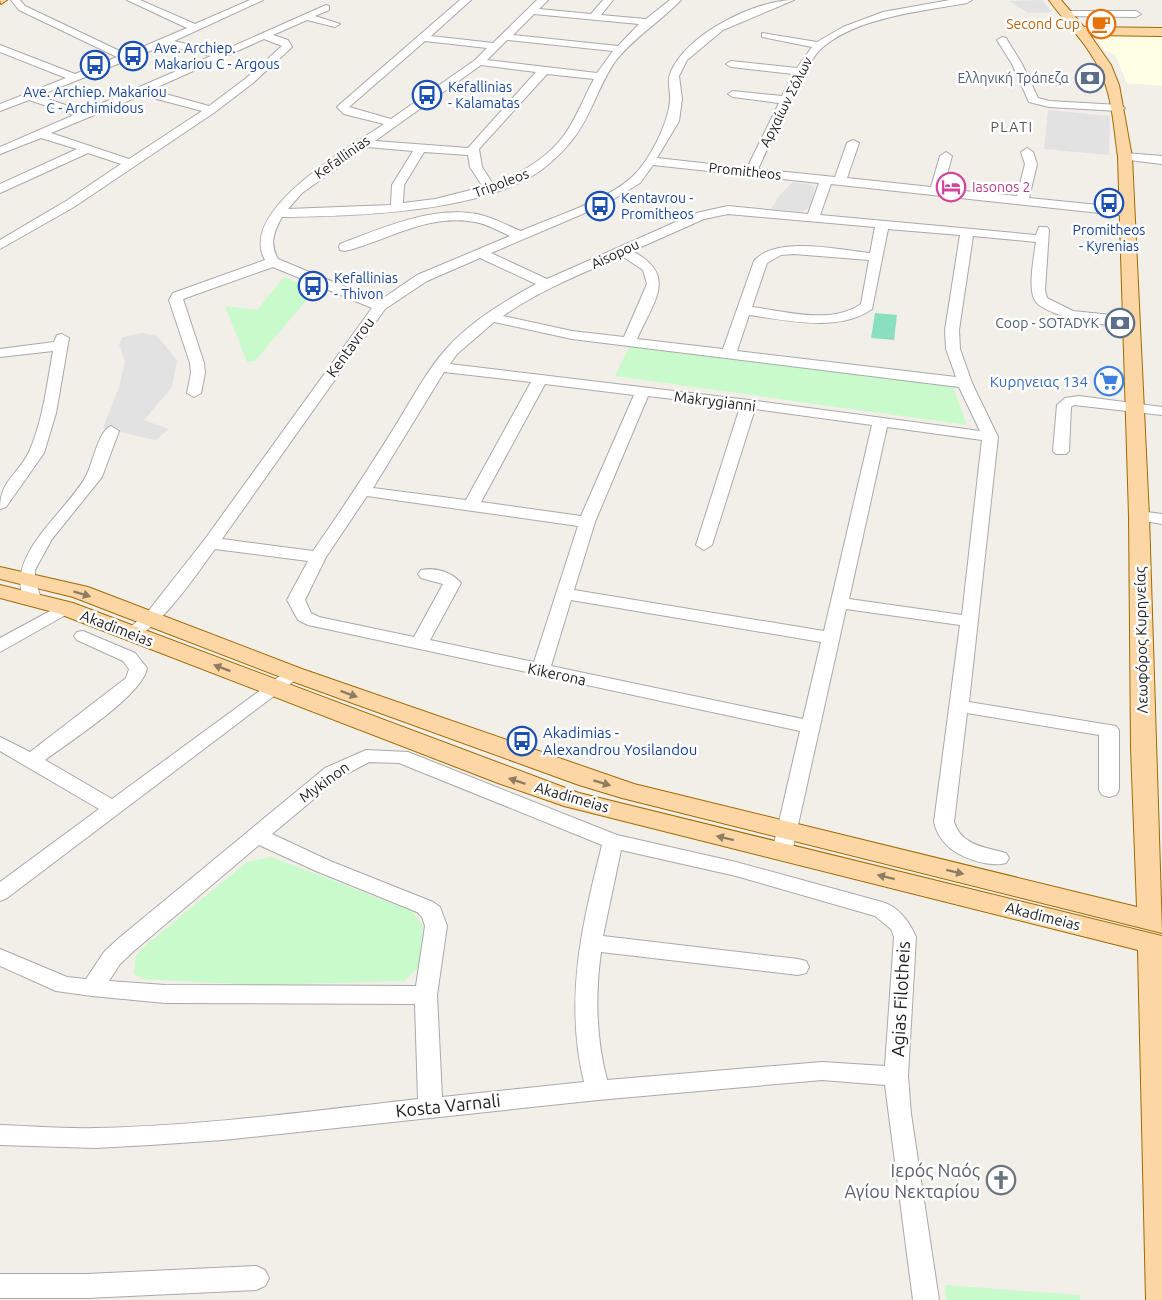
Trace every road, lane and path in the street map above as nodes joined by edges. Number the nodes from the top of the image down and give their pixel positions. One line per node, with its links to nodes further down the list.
1 (132, 0): 20 (street)
2 (258, 0): 20 (street)
3 (466, 0): 26 (street)
4 (543, 0): 13 (street, Kefallinias)
5 (608, 0): 17 (street)
6 (676, 0): 18 (street, Tripoleos)
7 (789, 0): 61 (street, Kentavrou)
8 (967, 0): 29 (street, Αρχαίων Σόλων)
9 (1055, 0): 14 (main road, Λεωφόρος Κυρηνείας)
10 (0, 1): 11 (street)
11 (19, 1): 34 (street)
12 (326, 8): 16 (street)
13 (531, 11): 17 (street); 25 (street, Kefallinias)
14 (1066, 14): 15 (street); 21 (main road, Λεωφόρος Κυρηνείας)
15 (1136, 14)
16 (305, 17): 19 (street); 24 (street)
17 (594, 17): 18 (street)
18 (646, 22): 32 (street, Tripoleos)
19 (335, 24)
20 (195, 28): 28 (street)
21 (1080, 31): 22 (main road); 46 (main road, Λεωφόρος Κυρηνείας)
22 (1162, 32)
23 (766, 35): 29 (street)
24 (264, 36): 33 (street); 47 (street)
25 (504, 37): 30 (street, Kefallinias); 32 (street)
26 (424, 38): 30 (street); 49 (street)
27 (1002, 40): 46 (street)
28 (164, 42): 33 (street); 34 (street)
29 (818, 45): 38 (street, Αρχαίων Σόλων)
30 (495, 46): 35 (street, Kefallinias)
31 (0, 48): 39 (street)
32 (619, 49): 40 (street, Tripoleos)
33 (221, 55): 41 (street)
34 (124, 57): 39 (street)
35 (479, 62): 37 (street); 49 (street, Kefallinias)
36 (731, 64): 38 (street)
37 (544, 70): 40 (street); 56 (street)
38 (800, 71): 44 (street, Αρχαίων Σόλων)
39 (74, 77): 43 (street)
40 (600, 77): 66 (street, Tripoleos)
41 (141, 92): 47 (street); 48 (street)
42 (733, 94): 44 (street)
43 (26, 96): 45 (street); 48 (street)
44 (785, 100): 63 (street, Αρχαίων Σόλων)
45 (2, 105)
46 (1119, 108): 59 (main road, Λεωφόρος Κυρηνείας)
47 (212, 110): 62 (street)
48 (85, 115): 50 (street)
49 (392, 123): 51 (street, Kefallinias)
50 (42, 134): 54 (street); 55 (street)
51 (362, 143): 53 (street); 72 (street, Kefallinias)
52 (853, 143): 65 (street)
53 (420, 149): 56 (street); 70 (street)
54 (86, 150): 62 (street); 67 (street)
55 (0, 152)
56 (472, 152): 66 (street)
57 (1027, 152): 69 (street)
58 (946, 156): 68 (street)
59 (1125, 157): 60 (street); 71 (main road, Λεωφόρος Κυρηνείας)
60 (1162, 160)
61 (650, 161): 63 (street, Promitheos); 76 (street, Kentavrou)
62 (129, 163): 77 (street)
63 (751, 172): 64 (street, Promitheos)
64 (826, 180): 65 (street, Promitheos); 73 (street)
65 (840, 181): 68 (street, Promitheos)
66 (490, 188): 70 (street, Tripoleos)
67 (0, 189)
68 (936, 192): 69 (street, Promitheos)
69 (1022, 201): 71 (street, Promitheos)
70 (398, 208): 72 (street, Tripoleos)
71 (1128, 212): 87 (main road, Λεωφόρος Κυρηνείας)
72 (279, 213): 82 (street, Kefallinias)
73 (813, 218): 74 (street, Aisopou); 79 (street, Aisopou)
74 (882, 225): 75 (street, Aisopou); 81 (street)
75 (967, 232): 87 (street, Aisopou); 93 (street)
76 (519, 236): 78 (street); 80 (street, Kentavrou)
77 (1, 243)
78 (345, 247)
79 (623, 251): 83 (street, Aisopou); 88 (street)
80 (479, 253): 83 (street); 84 (street, Kentavrou)
81 (875, 258): 85 (street); 85 (street)
82 (273, 262): 84 (street); 95 (street)
83 (547, 284): 86 (street, Aisopou)
84 (380, 306): 110 (street, Kentavrou)
85 (744, 310): 90 (street)
86 (493, 318): 88 (street); 91 (street, Aisopou)
87 (1130, 321): 97 (main road, Λεωφόρος Κυρηνείας)
88 (629, 342): 90 (street)
89 (0, 353): 104 (street)
90 (729, 353): 93 (street)
91 (440, 367): 92 (street, Makrygianni); 105 (street, Aisopou)
92 (540, 380): 94 (street, Makrygianni); 107 (street)
93 (965, 383): 101 (street)
94 (642, 392): 96 (street, Makrygianni); 109 (street)
95 (194, 393)
96 (748, 404): 99 (street, Makrygianni); 111 (street)
97 (1135, 407): 98 (street); 102 (street); 108 (main road, Λεωφόρος Κυρηνείας)
98 (1162, 411)
99 (880, 423): 101 (street, Makrygianni); 118 (street)
100 (111, 431): 115 (street)
101 (990, 437): 122 (street)
102 (1061, 452)
103 (0, 477): 104 (street)
104 (19, 480): 106 (street)
105 (363, 490): 107 (street); 112 (street, Aisopou)
106 (0, 504)
107 (471, 506): 109 (street)
108 (1150, 518): 141 (main road, Λεωφόρος Κυρηνείας)
109 (587, 522): 117 (street)
110 (211, 543): 112 (street); 121 (street, Kentavrou)
111 (704, 545)
112 (318, 557): 120 (street, Aisopou)
113 (0, 573): 115 (main road, Akadimeias)
114 (427, 574): 126 (street)
115 (29, 589): 116 (main road, Akadimeias); 119 (main road, Akadimeias); 121 (main road, Akadimeias, one-way to 121)
116 (0, 591)
117 (565, 594): 125 (street); 128 (street)
118 (840, 603): 122 (street); 125 (street)
119 (65, 608): 123 (main road, Akadimeias); 127 (street)
120 (304, 616): 126 (street, Kikerona)
121 (152, 618): 123 (street, Kentavrou); 129 (main road, Akadimeias)
122 (970, 621): 130 (street)
123 (132, 633): 129 (main road, Akadimeias, one-way to 123)
124 (83, 636): 133 (street)
125 (832, 638): 131 (street)
126 (419, 643): 128 (street, Kikerona)
127 (0, 646)
128 (542, 670): 131 (street, Kikerona)
129 (276, 681): 135 (street); 138 (main road, Akadimeias)
130 (958, 706): 134 (street); 139 (street)
131 (811, 727): 138 (street)
132 (0, 743): 133 (street)
133 (31, 761): 135 (street)
134 (1109, 790)
135 (114, 809): 140 (street)
136 (256, 835): 137 (street, Mykinon); 145 (street, Mykinon); 146 (street)
137 (613, 841): 142 (street); 147 (street, Agias Filotheis)
138 (785, 841): 141 (main road, Akadimeias)
139 (999, 858)
140 (0, 893)
141 (1156, 933): 155 (main road, Λεωφόρος Κυρηνείας)
142 (589, 943): 144 (street); 148 (street)
143 (0, 957): 145 (street)
144 (798, 967)
145 (92, 988): 146 (street)
146 (426, 995): 149 (street)
147 (896, 1076): 148 (street, Kosta Varnali); 154 (street, Agias Filotheis)
148 (598, 1090): 149 (street, Kosta Varnali)
149 (430, 1106): 150 (street, Kosta Varnali)
150 (0, 1135)
151 (256, 1278): 153 (street)
152 (0, 1286): 153 (street)
153 (191, 1291)
154 (926, 1300)
155 (1162, 1300)

